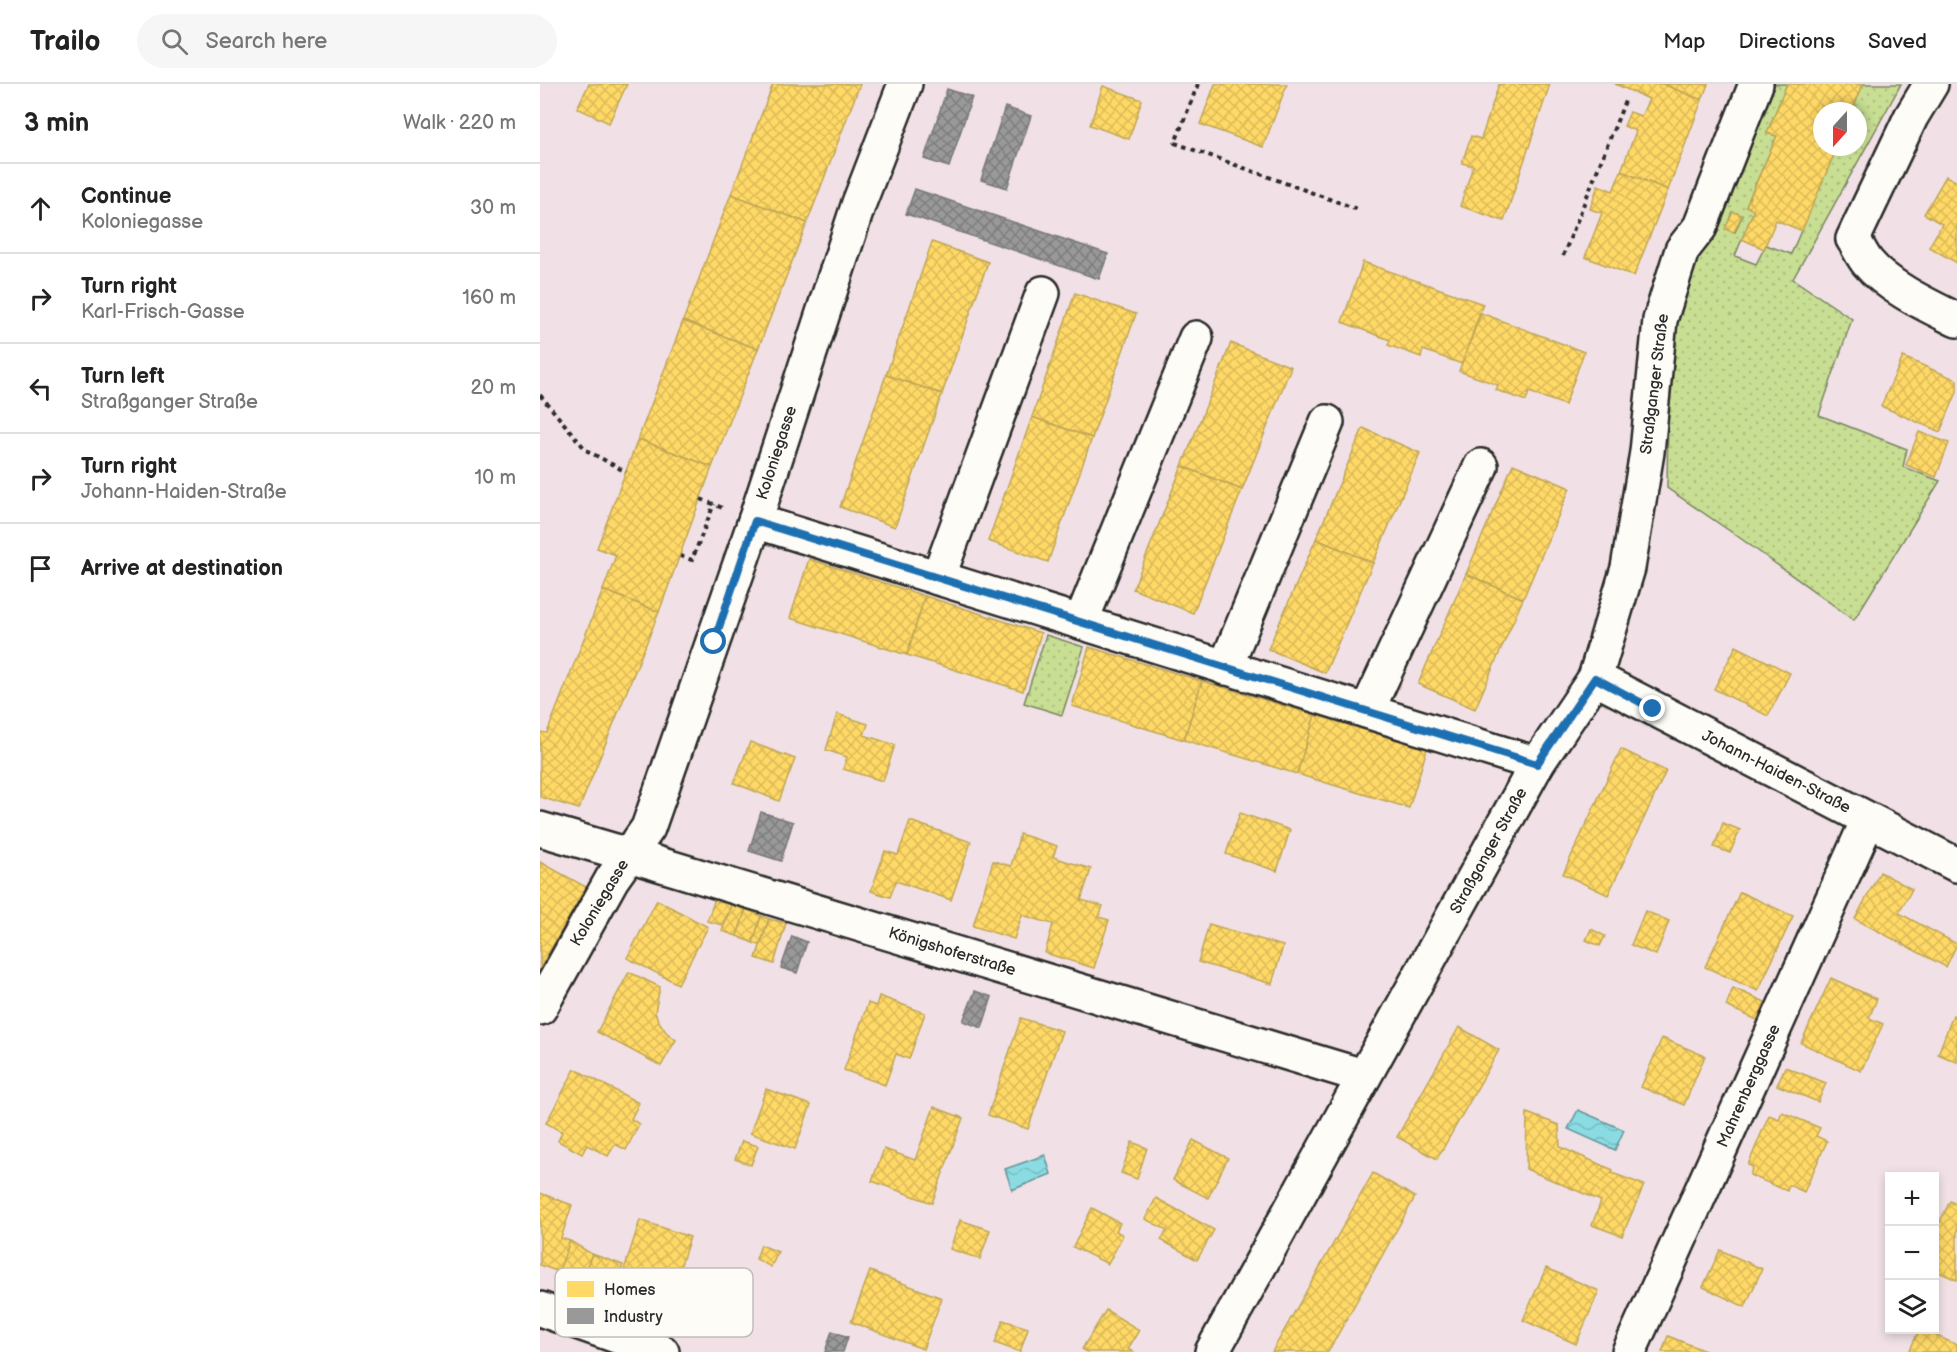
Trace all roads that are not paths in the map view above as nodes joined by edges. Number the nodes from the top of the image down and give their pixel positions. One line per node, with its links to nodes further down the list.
1 (905, 84): 9 (street, Koloniegasse)
2 (1756, 84): 13 (street, Straßganger Straße)
3 (1931, 84): 5 (street)
4 (1043, 293): 10 (street)
5 (1957, 320)
6 (1196, 338): 11 (street)
7 (1328, 422): 12 (street)
8 (1480, 466): 14 (street)
9 (755, 521): 10 (street); 18 (street, Koloniegasse)
10 (938, 578): 11 (street)
11 (1081, 622): 12 (street)
12 (1225, 668): 14 (street)
13 (1595, 678): 15 (street, Straßganger Straße); 16 (street, Johann-Haiden-Straße)
14 (1367, 711): 15 (street)
15 (1537, 764): 21 (street, Straßganger Straße)
16 (1868, 820): 19 (street, Johann-Haiden-Straße); 27 (street, Mahrenberggasse)
17 (540, 829): 18 (street, Königshoferstraße)
18 (629, 855): 20 (street, Koloniegasse); 21 (street, Königshoferstraße)
19 (1957, 865)
20 (540, 1008)
21 (1363, 1076): 26 (street, Straßganger Straße)
22 (540, 1309): 23 (street)
23 (555, 1314)
24 (619, 1337): 25 (street)
25 (662, 1352)
26 (1212, 1352)
27 (1629, 1352)

